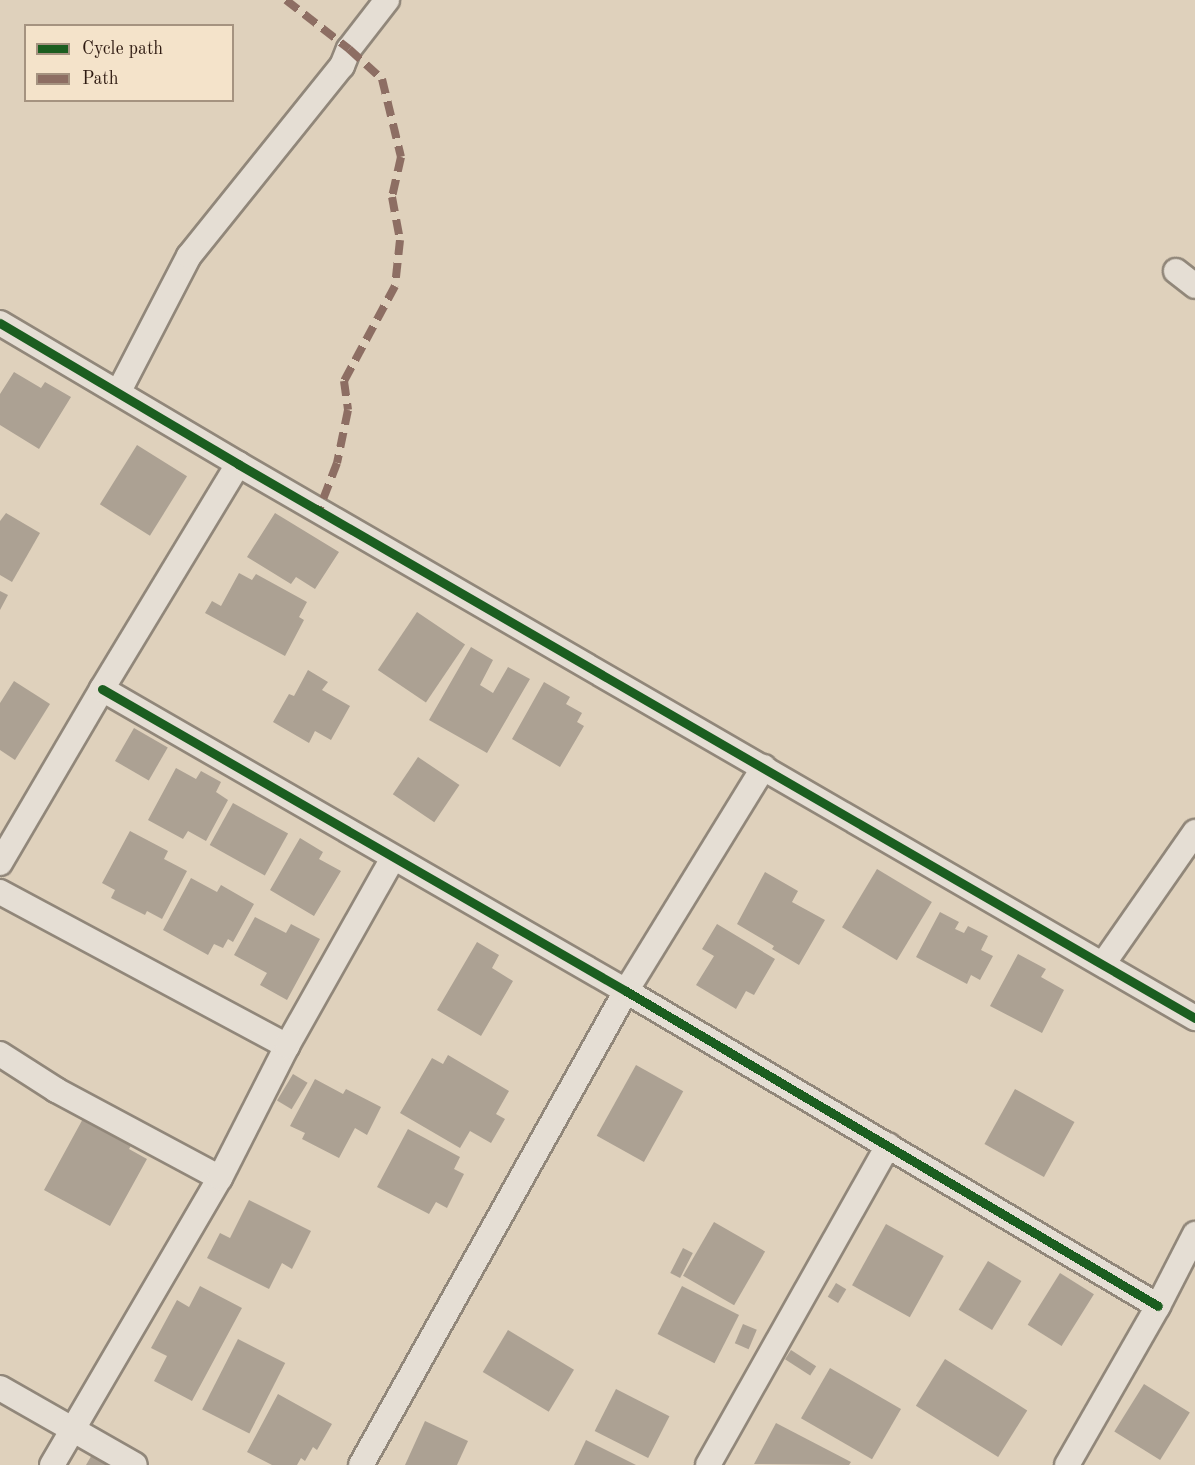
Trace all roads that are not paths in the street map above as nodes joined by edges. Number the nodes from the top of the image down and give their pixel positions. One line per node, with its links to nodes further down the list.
1 (387, 0): 5 (street)
2 (1176, 271): 3 (street)
3 (1195, 286)
4 (0, 323): 5 (street)
5 (119, 392): 6 (street)
6 (238, 464): 7 (street); 8 (street)
7 (102, 689): 10 (street); 11 (street)
8 (765, 767): 13 (street); 14 (street)
9 (1195, 832): 13 (street)
10 (393, 858): 14 (street); 16 (street)
11 (0, 863)
12 (0, 892): 16 (street)
13 (1103, 964): 15 (street)
14 (626, 991): 18 (street); 26 (street)
15 (1195, 1018)
16 (287, 1046): 19 (street)
17 (0, 1054): 19 (street)
18 (888, 1145): 21 (street); 27 (street)
19 (220, 1178): 23 (street)
20 (1195, 1234): 21 (street)
21 (1158, 1306): 28 (street)
22 (0, 1388): 23 (street)
23 (73, 1431): 24 (street); 25 (street)
24 (52, 1465)
25 (135, 1465)
26 (361, 1465)
27 (708, 1465)
28 (1067, 1465)

